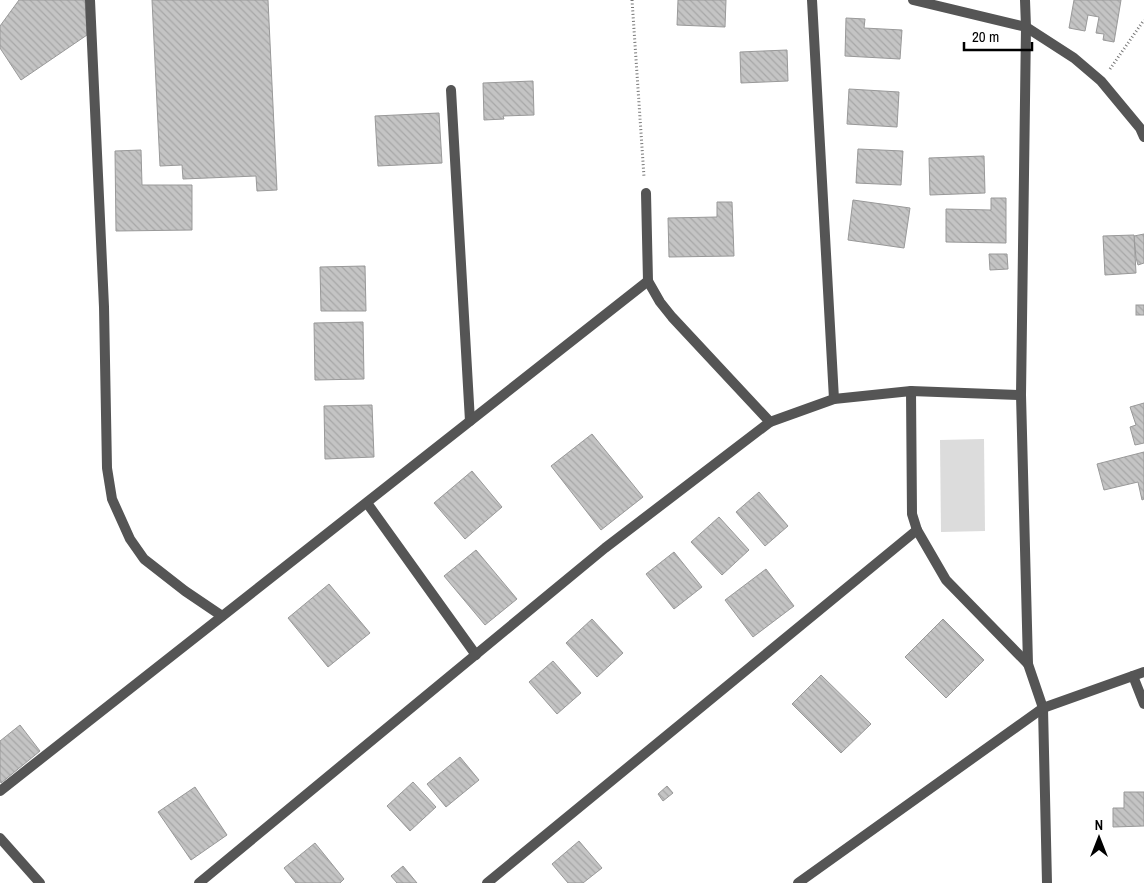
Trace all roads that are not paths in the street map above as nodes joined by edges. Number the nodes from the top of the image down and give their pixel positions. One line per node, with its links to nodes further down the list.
1 (90, 0): 17 (street)
2 (812, 0): 12 (street)
3 (913, 0): 5 (street)
4 (1025, 0): 5 (street)
5 (1026, 27): 7 (street); 11 (street)
6 (451, 90): 13 (street)
7 (1144, 137)
8 (646, 193): 9 (street)
9 (648, 281): 13 (street); 14 (street)
10 (911, 391): 11 (street); 12 (street); 16 (street)
11 (1021, 395): 19 (street)
12 (834, 400): 14 (street)
13 (470, 421): 15 (street)
14 (770, 422): 18 (street)
15 (367, 503): 17 (street); 18 (street)
16 (917, 530): 19 (street); 28 (street)
17 (222, 616): 24 (street)
18 (476, 655): 27 (street)
19 (1028, 664): 23 (street)
20 (1144, 672): 21 (street)
21 (1133, 676): 22 (street); 23 (street)
22 (1144, 704)
23 (1043, 708): 29 (street); 30 (street)
24 (0, 791)
25 (0, 838): 26 (street)
26 (40, 883)
27 (199, 883)
28 (487, 883)
29 (798, 883)
30 (1046, 883)

